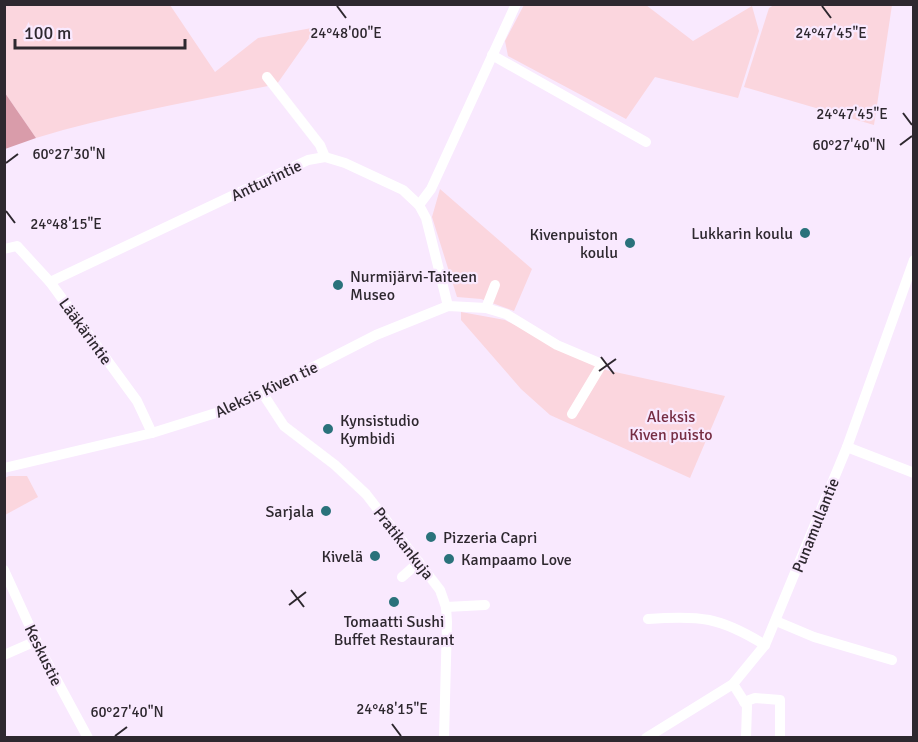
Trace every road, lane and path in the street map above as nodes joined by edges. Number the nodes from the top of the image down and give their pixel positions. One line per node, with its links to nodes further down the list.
1 (516, 4): 2 (street)
2 (492, 55): 4 (street); 6 (street)
3 (267, 77): 5 (street)
4 (646, 142)
5 (324, 157): 6 (street, Antturintie); 9 (street, Antturintie)
6 (419, 205): 11 (street)
7 (4, 249): 9 (street, Lääkärintie)
8 (914, 260): 16 (street, Punamullantie)
9 (50, 282): 15 (street, Lääkärintie)
10 (495, 285): 12 (street)
11 (448, 306): 12 (street, Aleksis Kiven tie); 13 (street, Aleksis Kiven tie)
12 (486, 308): 14 (street, Aleksis Kiven tie)
13 (263, 394): 15 (street, Aleksis Kiven tie); 19 (street, Pratikankuja)
14 (572, 414)
15 (152, 433): 17 (street, Aleksis Kiven tie)
16 (847, 447): 18 (street); 25 (street, Punamullantie)
17 (4, 468)
18 (914, 473)
19 (419, 562): 21 (street); 23 (street, Pratikankuja)
20 (4, 570): 26 (street, Keskustie)
21 (402, 577)
22 (485, 605): 23 (street)
23 (446, 607): 33 (street, Pratikankuja)
24 (648, 619): 27 (street)
25 (776, 621): 27 (street, Punamullantie); 29 (street)
26 (36, 641): 28 (street); 32 (street, Keskustie)
27 (765, 645): 30 (street, Punamullantie)
28 (4, 655)
29 (892, 660)
30 (733, 684): 31 (street); 34 (street, Punamullantie)
31 (744, 702): 35 (street); 36 (street)
32 (88, 738)
33 (444, 738)
34 (646, 738)
35 (746, 738)
36 (780, 738)

